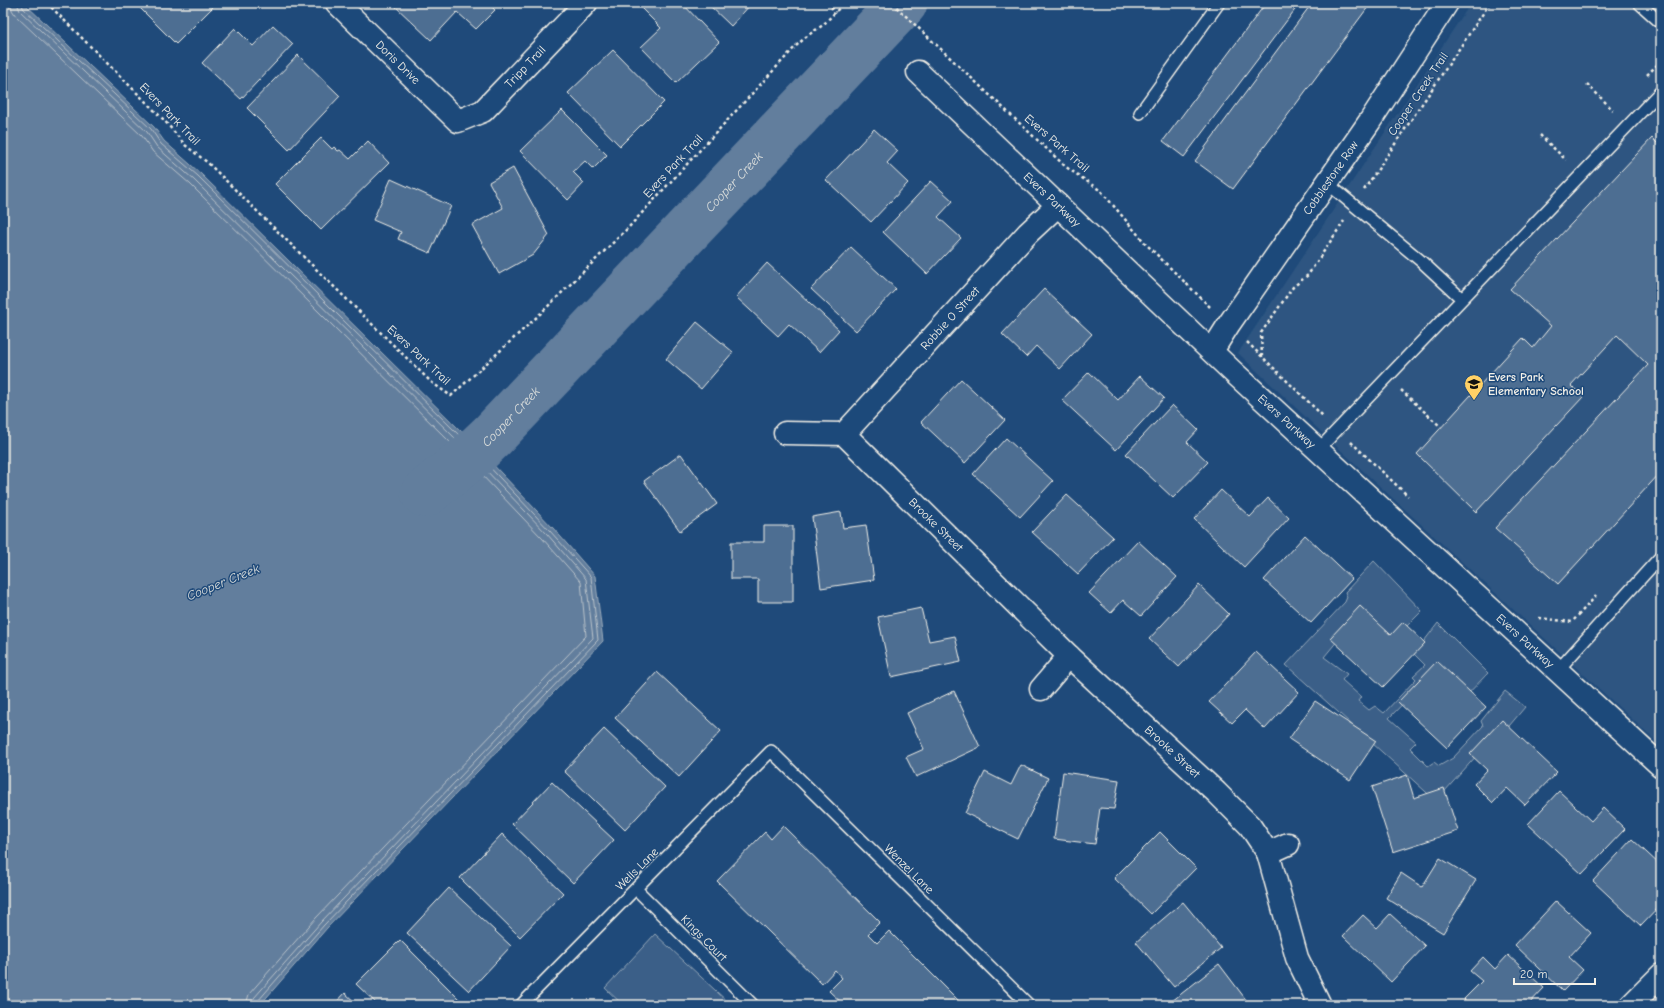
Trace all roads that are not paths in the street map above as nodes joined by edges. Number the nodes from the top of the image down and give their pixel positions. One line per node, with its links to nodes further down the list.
1 (337, 3): 10 (street, Doris Drive)
2 (586, 3): 10 (street, Tripp Trail)
3 (1219, 3): 9 (lane)
4 (1447, 3): 11 (street, Cobblestone Row)
5 (1639, 3): 6 (lane)
6 (1661, 23)
7 (918, 72): 12 (street, Evers Parkway)
8 (1661, 91): 13 (lane)
9 (1140, 113)
10 (458, 121)
11 (1327, 183): 13 (lane); 14 (street, Cobblestone Row)
12 (1058, 205): 14 (street, Evers Parkway); 16 (street, Robbie O Street)
13 (1462, 299): 17 (lane)
14 (1212, 351): 17 (street, Evers Parkway)
15 (785, 433): 16 (street)
16 (844, 434): 19 (street, Brooke Street)
17 (1318, 450): 20 (street, Evers Parkway)
18 (1661, 556): 20 (lane)
19 (1069, 656): 21 (street); 25 (street, Brooke Street)
20 (1558, 670): 23 (street, Evers Parkway)
21 (1041, 689)
22 (771, 751): 26 (lane, Wells Lane); 30 (lane, Wenzel Lane)
23 (1661, 766)
24 (1288, 844): 25 (street)
25 (1268, 853): 31 (street, Brooke Street)
26 (636, 889): 28 (lane, Wells Lane); 29 (lane, Kings Court)
27 (1661, 975): 32 (street)
28 (521, 1005)
29 (754, 1005)
30 (1029, 1005)
31 (1320, 1005)
32 (1631, 1005)

